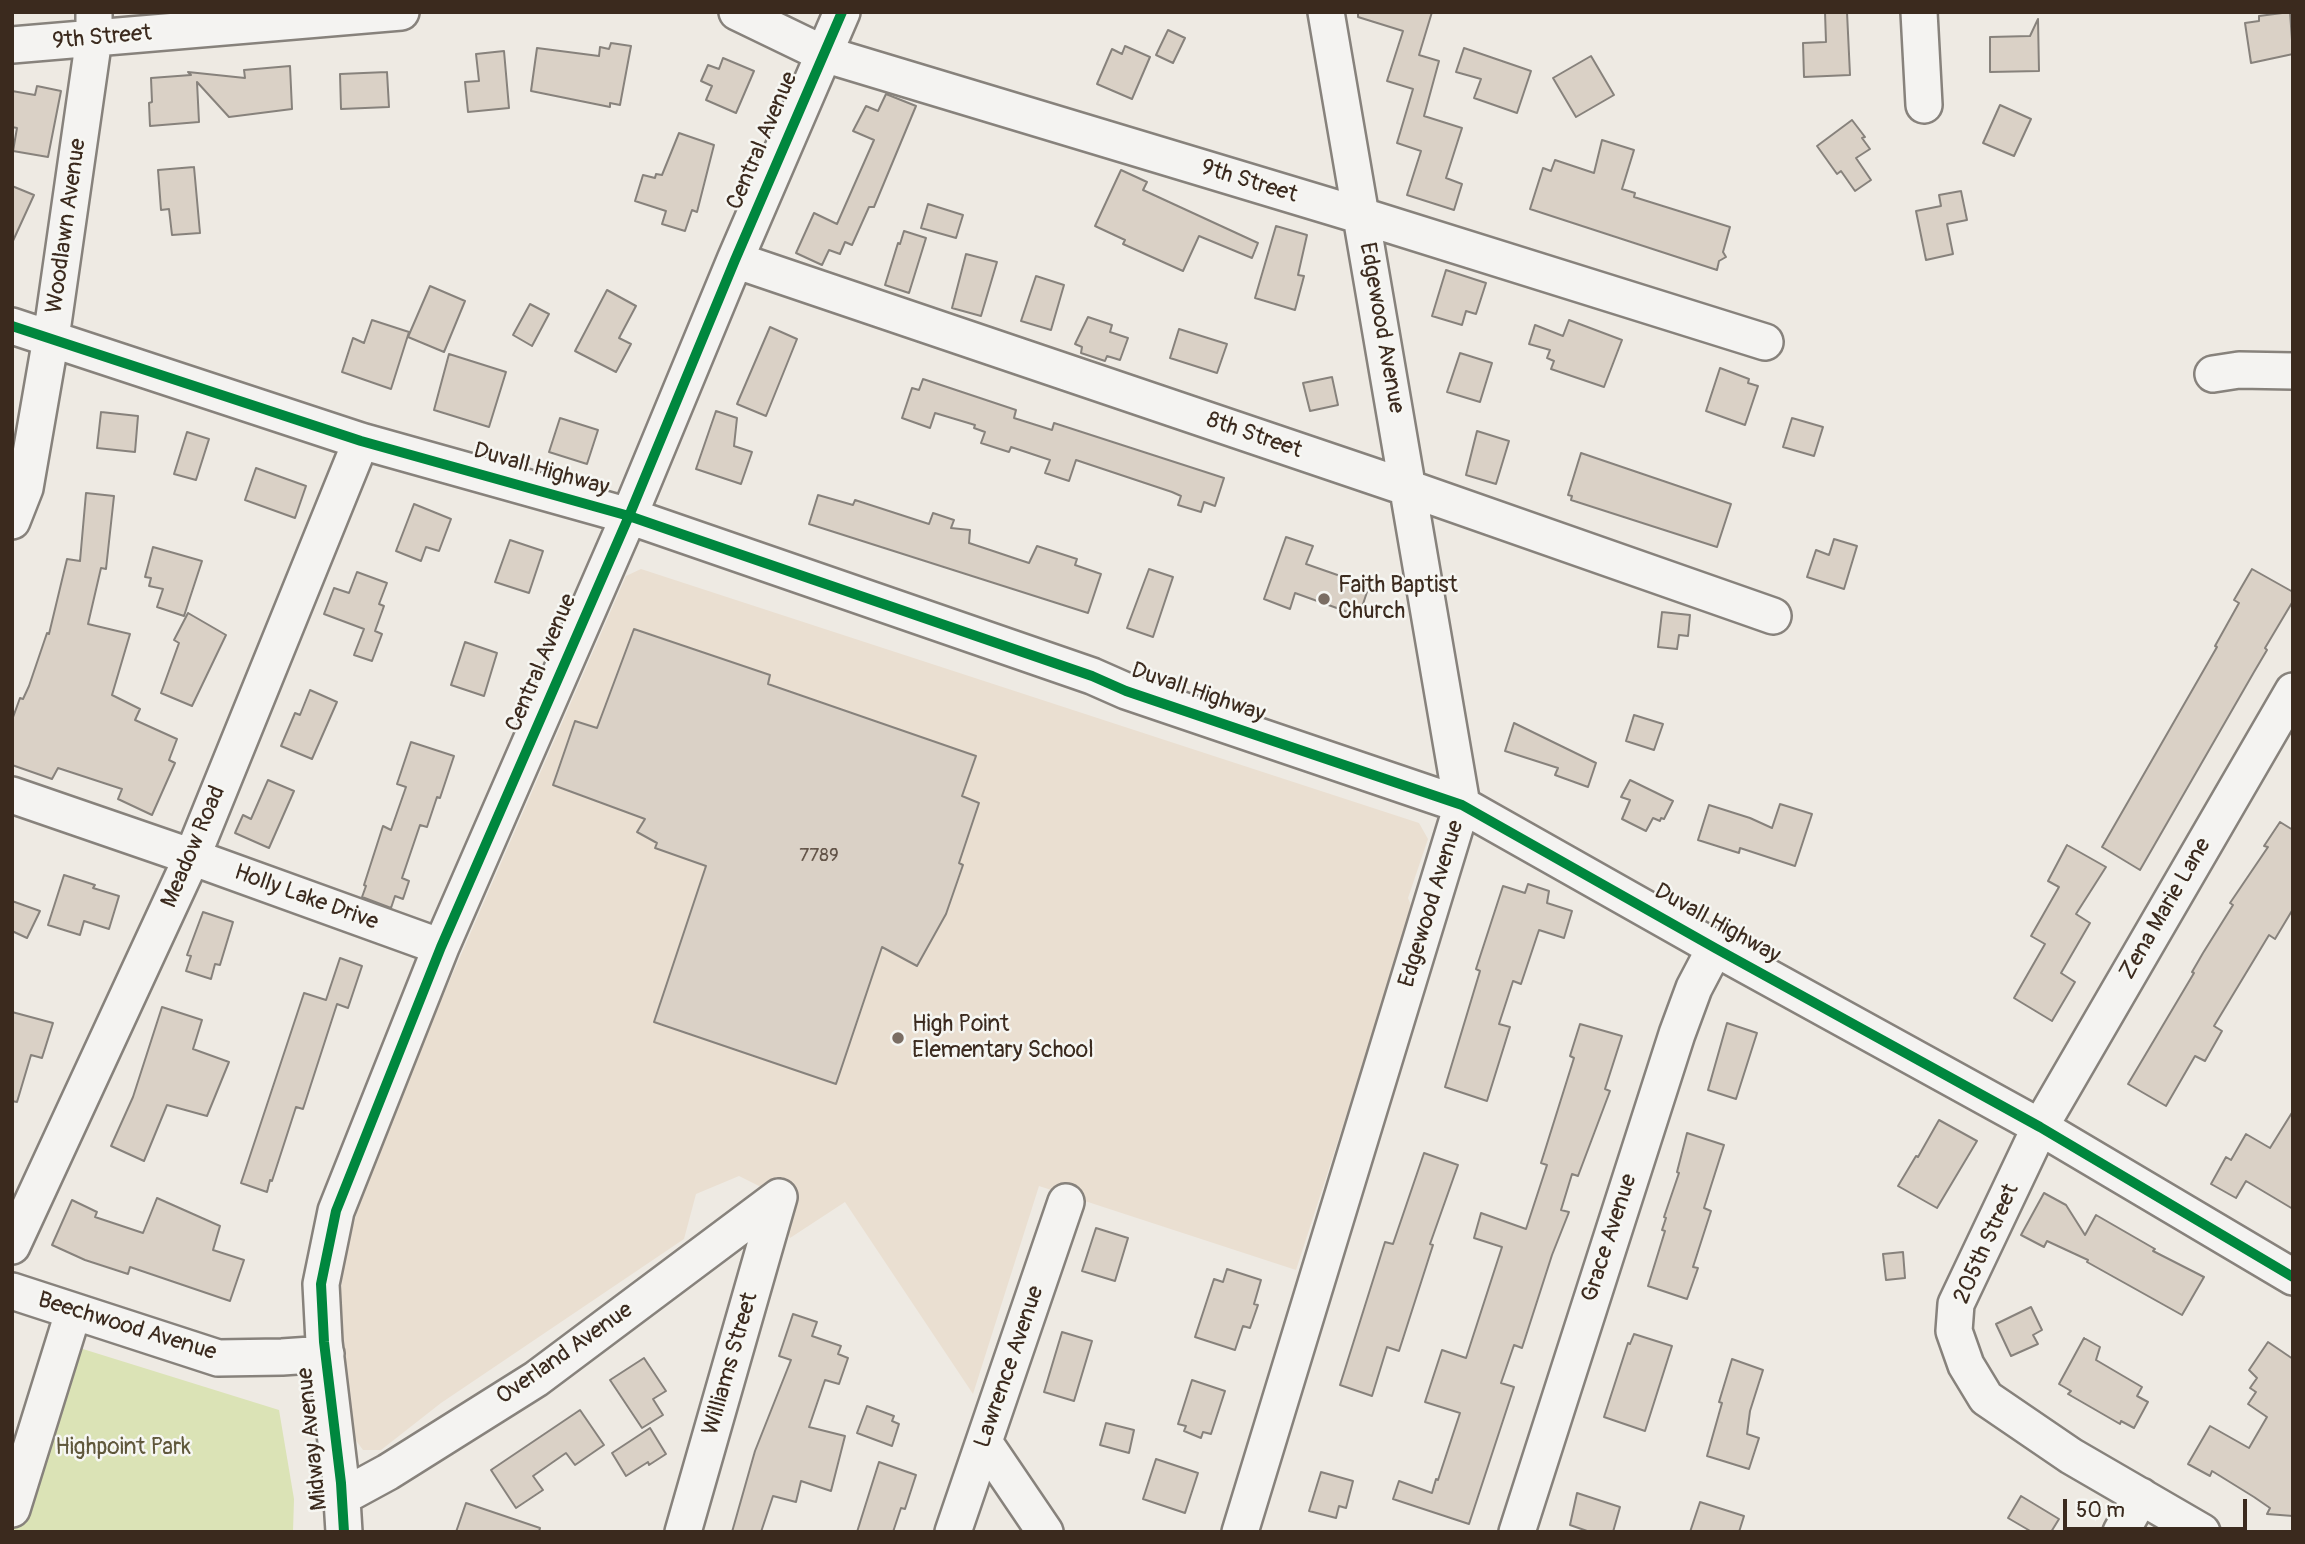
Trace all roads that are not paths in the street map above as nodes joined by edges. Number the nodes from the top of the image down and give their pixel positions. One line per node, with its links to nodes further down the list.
1 (401, 12): 6 (street, 9th Street)
2 (737, 12): 8 (street, 9th Street)
3 (842, 12): 8 (street, Central Avenue)
4 (1326, 12): 10 (street, Edgewood Avenue)
5 (1919, 12): 9 (street)
6 (94, 25): 7 (street, 9th Street); 13 (street, Woodlawn Avenue)
7 (12, 45)
8 (824, 54): 10 (street, 9th Street); 11 (street, Central Avenue)
9 (1924, 105)
10 (1362, 216): 14 (street, 9th Street); 18 (street, Edgewood Avenue)
11 (735, 260): 18 (street, 8th Street); 19 (street, Central Avenue)
12 (12, 326): 13 (street, Duvall Highway)
13 (51, 338): 17 (street, Duvall Highway); 20 (street, Woodlawn Avenue)
14 (1765, 342)
15 (2293, 371): 16 (street)
16 (2213, 374)
17 (361, 441): 19 (street, Duvall Highway); 25 (street, Meadow Road)
18 (1408, 488): 21 (street, 8th Street); 24 (street, Edgewood Avenue)
19 (629, 516): 24 (street, Duvall Highway); 26 (street, Central Avenue)
20 (12, 521)
21 (1773, 616)
22 (2293, 691): 28 (street, Zena Marie Lane)
23 (12, 795): 25 (street, Holly Lake Drive)
24 (1462, 804): 27 (street, Duvall Highway); 44 (street, Edgewood Avenue)
25 (192, 857): 26 (street, Holly Lake Drive); 31 (street, Meadow Road)
26 (441, 947): 35 (street, Central Avenue)
27 (1715, 948): 28 (street, Duvall Highway); 45 (street, Grace Avenue)
28 (2040, 1127): 32 (street, Duvall Highway); 37 (street, 205th Street)
29 (779, 1197): 38 (street, Overland Avenue); 41 (street, Williams Street)
30 (1066, 1202): 36 (street, Lawrence Avenue)
31 (12, 1245)
32 (2293, 1277)
33 (12, 1291): 34 (street, Beechwood Avenue)
34 (73, 1312): 35 (street, Beechwood Avenue); 39 (street)
35 (325, 1348): 38 (street, Midway Avenue)
36 (984, 1442): 42 (street, Lawrence Avenue); 43 (street)
37 (2141, 1496): 46 (street); 47 (street, 205th Street)
38 (342, 1497): 40 (street, Midway Avenue)
39 (12, 1509)
40 (344, 1532)
41 (683, 1532)
42 (953, 1532)
43 (1045, 1532)
44 (1240, 1532)
45 (1517, 1532)
46 (2121, 1532)
47 (2202, 1532)

